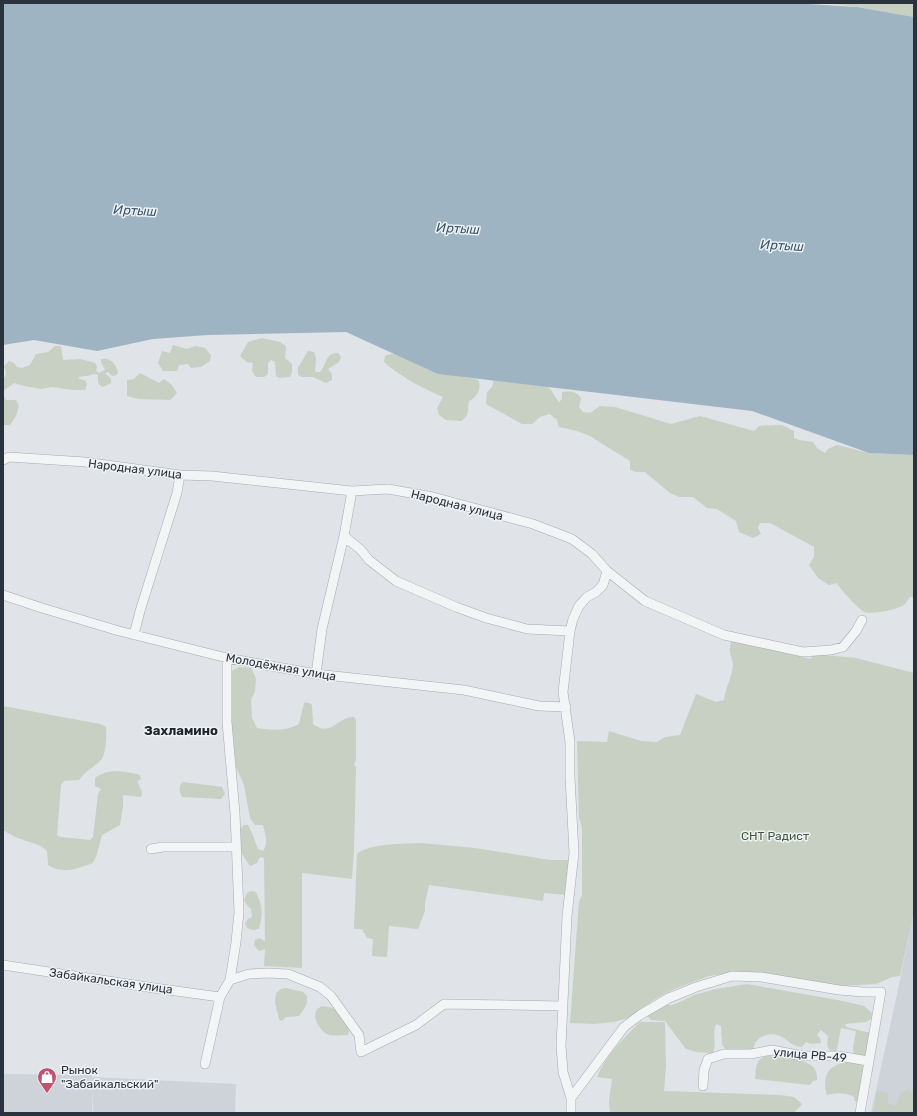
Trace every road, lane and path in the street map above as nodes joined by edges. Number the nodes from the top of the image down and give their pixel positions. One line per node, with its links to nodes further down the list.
1 (3, 460): 2 (street, Народная улица)
2 (180, 475): 3 (street, Народная улица); 9 (street)
3 (352, 491): 4 (street); 5 (street, Народная улица)
4 (344, 536): 8 (street); 11 (street)
5 (607, 571): 7 (street, Народная улица); 8 (street)
6 (3, 595): 9 (street, Молодёжная улица)
7 (862, 620)
8 (570, 631): 12 (street)
9 (134, 635): 10 (street, Молодёжная улица)
10 (227, 658): 11 (street, Молодёжная улица); 13 (street)
11 (316, 674): 12 (street, Молодёжная улица)
12 (566, 707): 18 (street)
13 (236, 847): 14 (street); 16 (street)
14 (150, 849)
15 (3, 965): 17 (street, Забайкальская улица)
16 (230, 980): 17 (street); 18 (street)
17 (220, 997): 20 (street)
18 (563, 1006): 22 (street)
19 (868, 1061): 21 (street, улица РВ-49); 22 (street); 24 (street)
20 (205, 1064)
21 (702, 1086)
22 (571, 1098): 23 (street)
23 (571, 1113)
24 (860, 1113)

